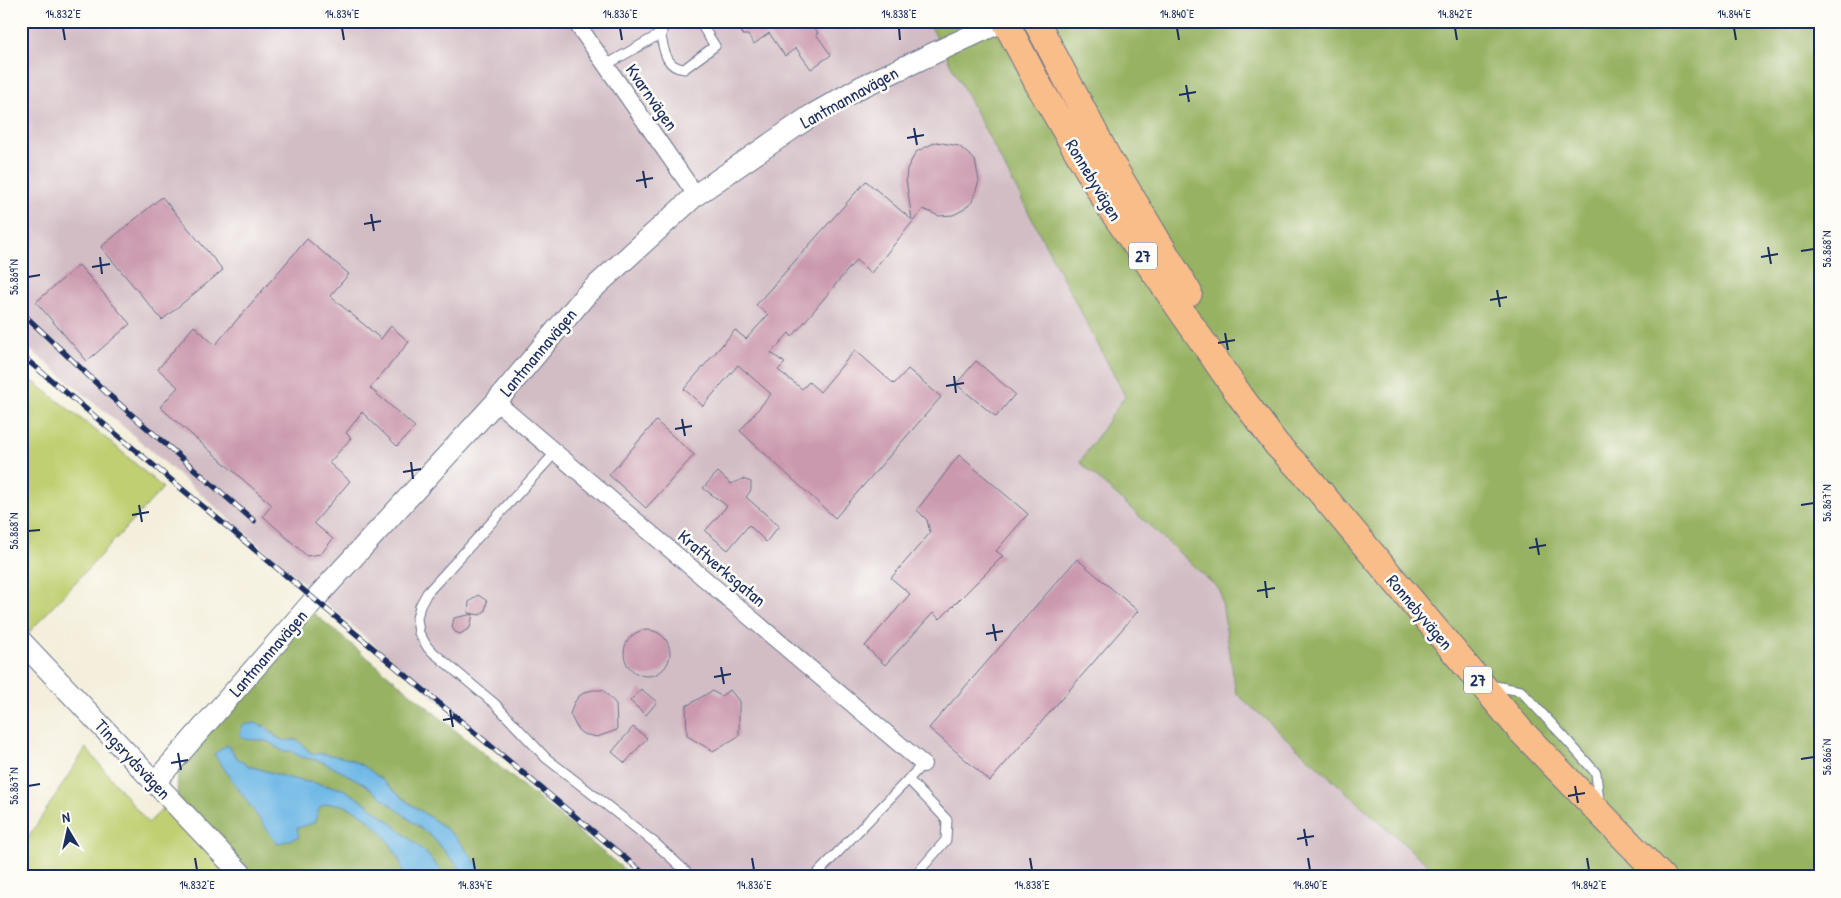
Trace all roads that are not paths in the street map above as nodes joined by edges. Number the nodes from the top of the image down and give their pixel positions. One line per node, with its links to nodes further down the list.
1 (575, 21): 7 (street, Kvarnvägen)
2 (656, 21): 6 (lane)
3 (699, 21): 6 (lane)
4 (1004, 21): 8 (street, Lantmannavägen); 11 (main road, Ronnebyvägen / 27)
5 (1036, 21): 11 (main road, Ronnebyvägen / 27)
6 (662, 33): 7 (lane)
7 (606, 65): 8 (street, Kvarnvägen)
8 (696, 195): 9 (street, Lantmannavägen)
9 (496, 402): 10 (street, Kraftverksgatan); 15 (street, Lantmannavägen)
10 (556, 452): 13 (street, Kraftverksgatan); 17 (lane)
11 (1305, 474): 20 (main road, Ronnebyvägen / 27)
12 (21, 641): 15 (street, Tingsrydsvägen)
13 (922, 764): 14 (lane)
14 (908, 779): 18 (lane); 19 (lane)
15 (155, 782): 16 (street, Tingsrydsvägen)
16 (244, 877)
17 (692, 877)
18 (814, 877)
19 (914, 877)
20 (1662, 877)

